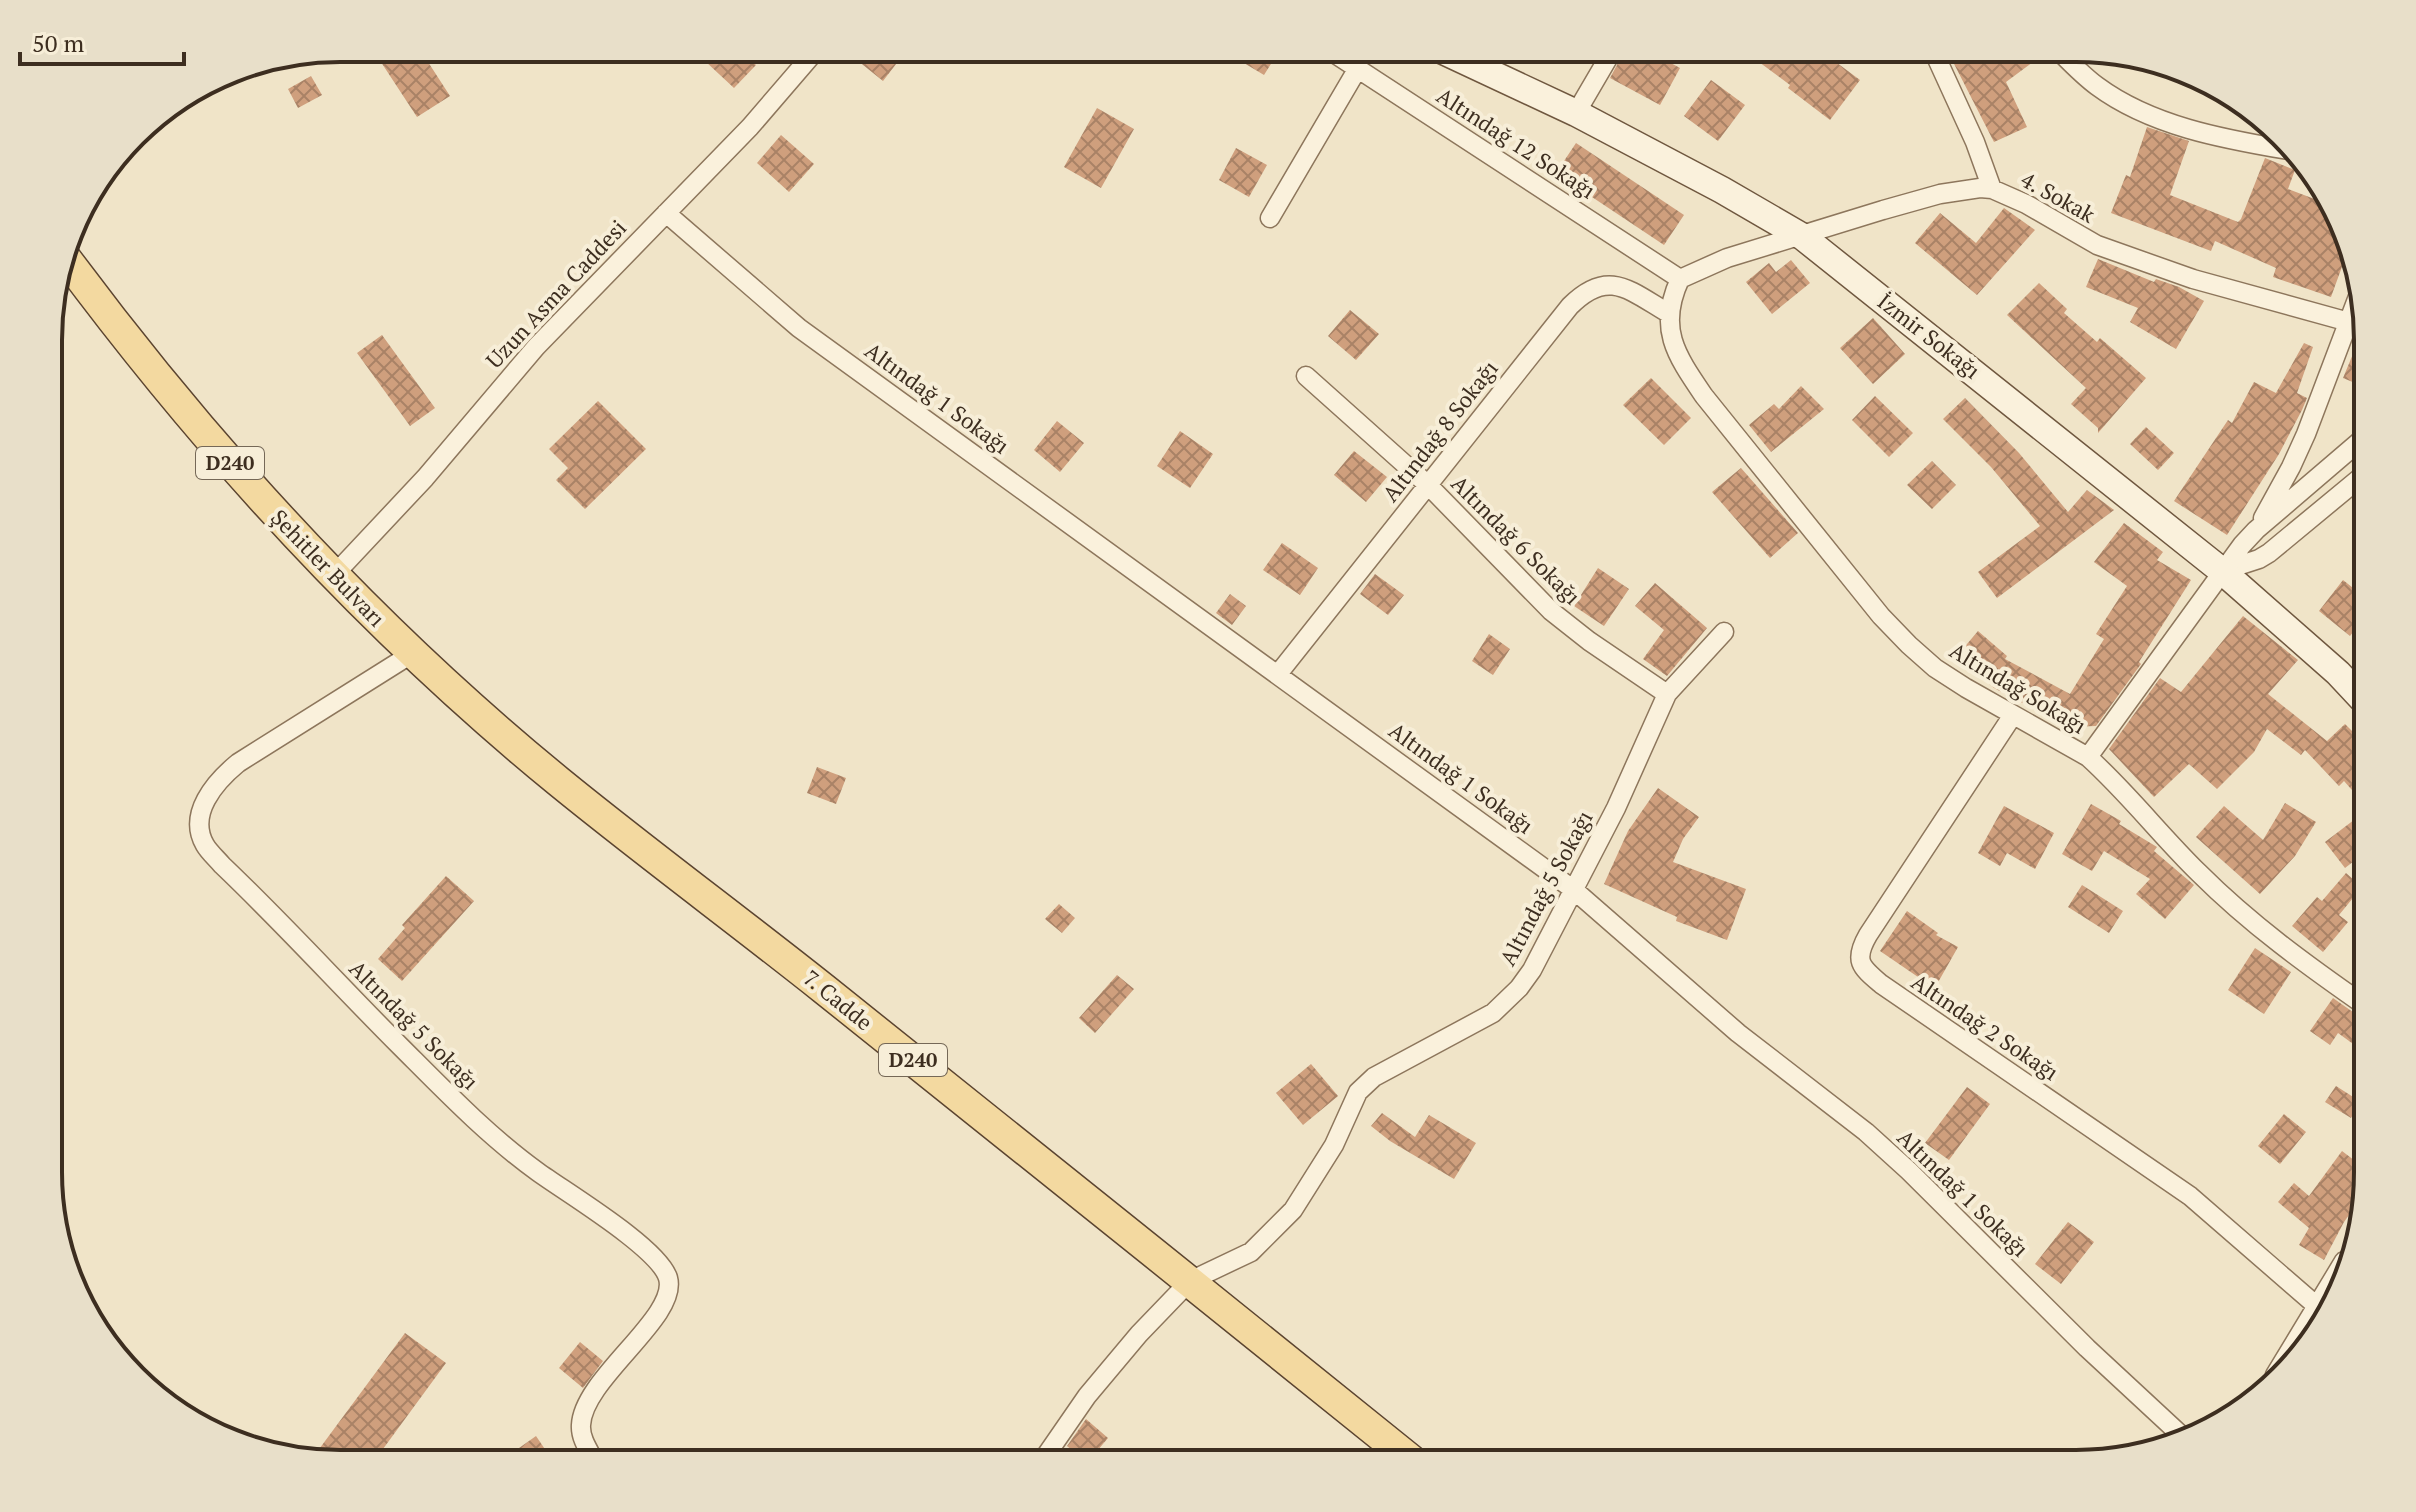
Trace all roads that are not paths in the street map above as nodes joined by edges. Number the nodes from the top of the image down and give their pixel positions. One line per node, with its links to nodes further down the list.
1 (1349, 62): 7 (street, Altındağ 12 Sokağı)
2 (1468, 62): 8 (street, İzmir Sokağı)
3 (1606, 62): 8 (street)
4 (1938, 62): 10 (street)
5 (2071, 62): 9 (street)
6 (805, 63): 11 (street, Uzun Asma Caddesi)
7 (1358, 68): 12 (street); 15 (street, Altındağ 12 Sokağı)
8 (1576, 113): 13 (street, İzmir Sokağı)
9 (2277, 148)
10 (1992, 189): 13 (street, 4. Sokak); 18 (street, 4. Sokak)
11 (666, 213): 26 (street, Uzun Asma Caddesi); 29 (street, Altındağ 1 Sokağı)
12 (1270, 218)
13 (1803, 237): 15 (street, 4. Sokak); 25 (street, İzmir Sokağı)
14 (72, 267): 26 (main road, Şehitler Bulvarı / D240)
15 (1680, 279): 17 (street)
16 (2352, 311): 18 (street)
17 (1668, 313): 23 (street, Altındağ 8 Sokağı); 32 (street, Altındağ Sokağı)
18 (2348, 320): 19 (street, 4. Sokak); 24 (street)
19 (2353, 322)
20 (1306, 376): 23 (street, Altındağ 6 Sokağı)
21 (2353, 447): 24 (street)
22 (2353, 484): 25 (street)
23 (1428, 485): 29 (street, Altındağ 8 Sokağı); 31 (street, Altındağ 6 Sokağı)
24 (2256, 530): 25 (street)
25 (2222, 571): 30 (street, İzmir Sokağı); 33 (street)
26 (333, 576): 28 (main road, Şehitler Bulvarı / D240)
27 (1724, 632): 31 (street, Altındağ 5 Sokağı)
28 (413, 653): 36 (main road, 7. Cadde / D240); 40 (street, Altındağ 5 Sokağı)
29 (1278, 674): 34 (street, Altındağ 1 Sokağı)
30 (2353, 689)
31 (1667, 694): 34 (street, Altındağ 5 Sokağı)
32 (2013, 715): 33 (street, Altındağ Sokağı); 37 (street, Altındağ 2 Sokağı)
33 (2088, 757): 35 (street, Altındağ Sokağı)
34 (1574, 890): 36 (street, Altındağ 5 Sokağı); 38 (street, Altındağ 1 Sokağı)
35 (2353, 997)
36 (1190, 1281): 39 (main road, 7. Cadde / D240); 41 (street, Altındağ 5 Sokağı)
37 (2318, 1307)
38 (2177, 1431)
39 (1398, 1449)
40 (590, 1450)
41 (1050, 1450)

